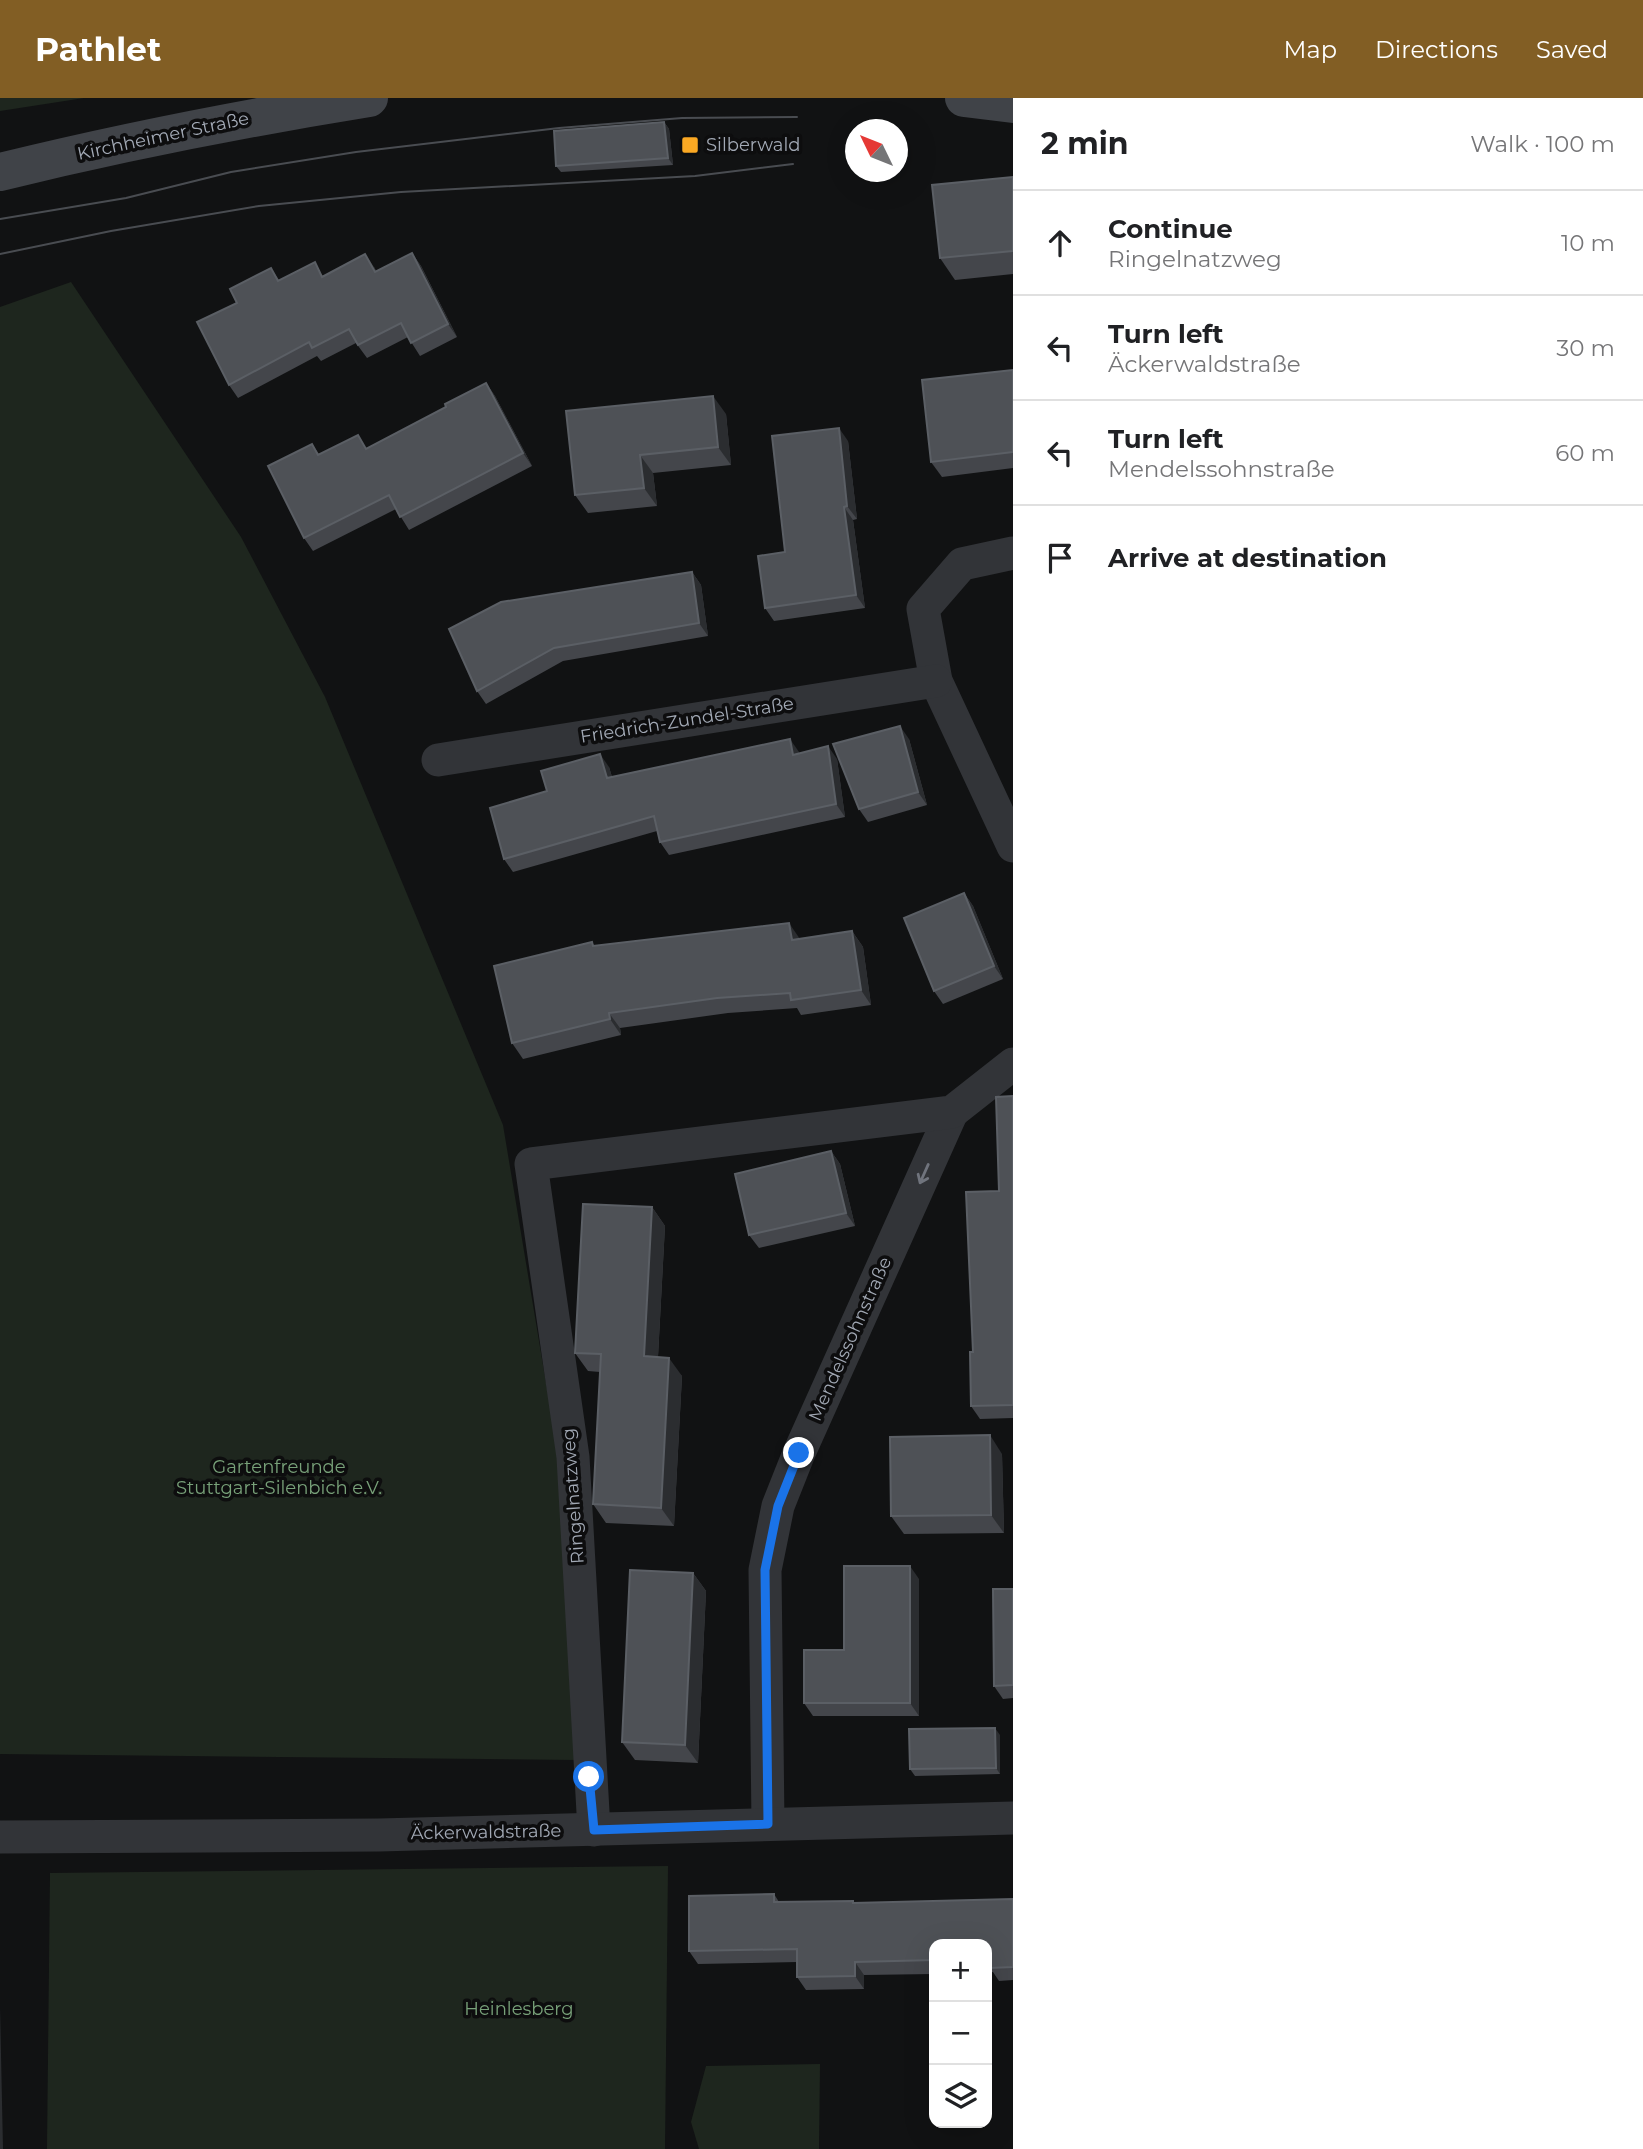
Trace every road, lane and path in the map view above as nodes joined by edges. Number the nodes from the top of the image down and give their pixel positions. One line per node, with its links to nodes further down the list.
1 (369, 98): 4 (main road, Kirchheimer Straße)
2 (964, 98): 3 (main road)
3 (1013, 104)
4 (0, 172)
5 (1013, 553): 6 (street)
6 (936, 681): 7 (street, Friedrich-Zundel-Straße); 8 (street)
7 (438, 760)
8 (1013, 846)
9 (1013, 1064): 10 (street, Mendelssohnstraße)
10 (952, 1112): 12 (street, Mendelssohnstraße, one-way to 12); 13 (street, Ringelnatzweg)
11 (1013, 1818): 12 (street, Äckerwaldstraße)
12 (768, 1824): 13 (street, Äckerwaldstraße)
13 (594, 1830): 14 (street, Äckerwaldstraße)
14 (0, 1837)

